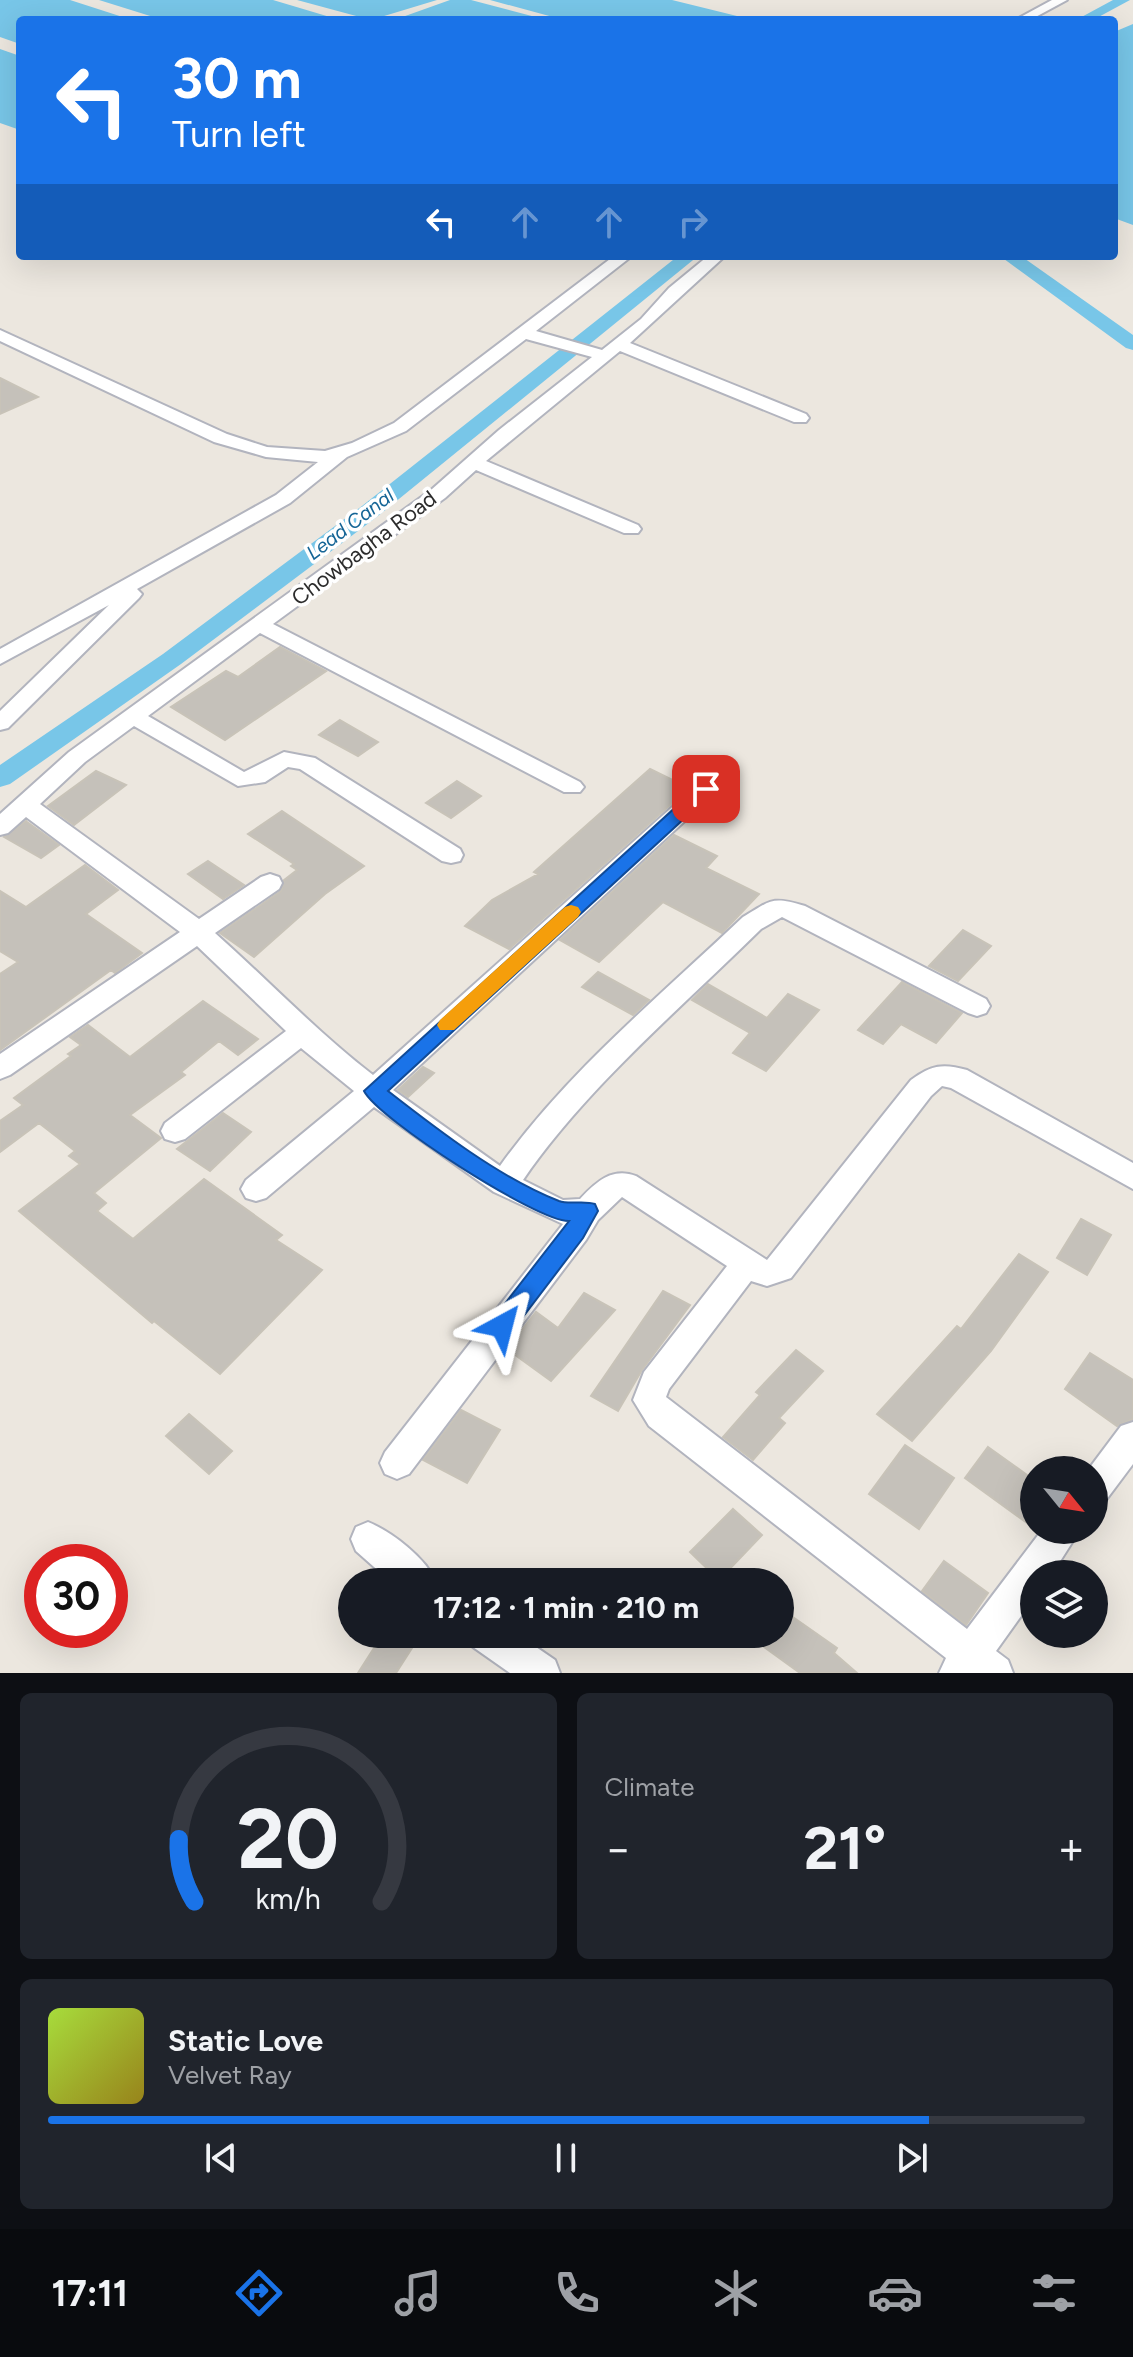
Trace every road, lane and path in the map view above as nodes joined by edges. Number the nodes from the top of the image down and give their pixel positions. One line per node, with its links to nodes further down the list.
1 (1061, 0): 2 (street)
2 (1029, 16)
3 (619, 260): 5 (street)
4 (712, 260): 7 (street, Chowbagha Road)
5 (524, 333): 7 (street); 9 (street)
6 (0, 335): 9 (street)
7 (611, 350): 8 (street); 10 (street, Chowbagha Road)
8 (800, 418)
9 (341, 453): 12 (street)
10 (474, 462): 11 (street); 13 (street, Chowbagha Road)
11 (631, 529)
12 (157, 570): 14 (street); 16 (street)
13 (260, 625): 15 (street, Chowbagha Road); 17 (street)
14 (0, 658)
15 (133, 716): 19 (street, Chowbagha Road); 21 (street)
16 (0, 723)
17 (572, 787)
18 (706, 789): 27 (street)
19 (25, 805): 20 (street, Chowbagha Road); 23 (street)
20 (0, 827)
21 (451, 855)
22 (270, 883): 23 (street)
23 (199, 933): 25 (street); 26 (street)
24 (977, 1006): 30 (street)
25 (303, 1032): 27 (street); 28 (street)
26 (0, 1068)
27 (374, 1091): 30 (street); 31 (street)
28 (175, 1131)
29 (1133, 1177): 33 (street)
30 (504, 1184): 32 (street)
31 (256, 1189)
32 (587, 1211): 33 (street); 35 (street)
33 (747, 1263): 41 (street)
34 (1133, 1437): 36 (street)
35 (397, 1463)
36 (1108, 1470)
37 (368, 1539): 39 (street)
38 (1054, 1544): 41 (street)
39 (402, 1568)
40 (506, 1648): 42 (street)
41 (974, 1667)
42 (542, 1673)

